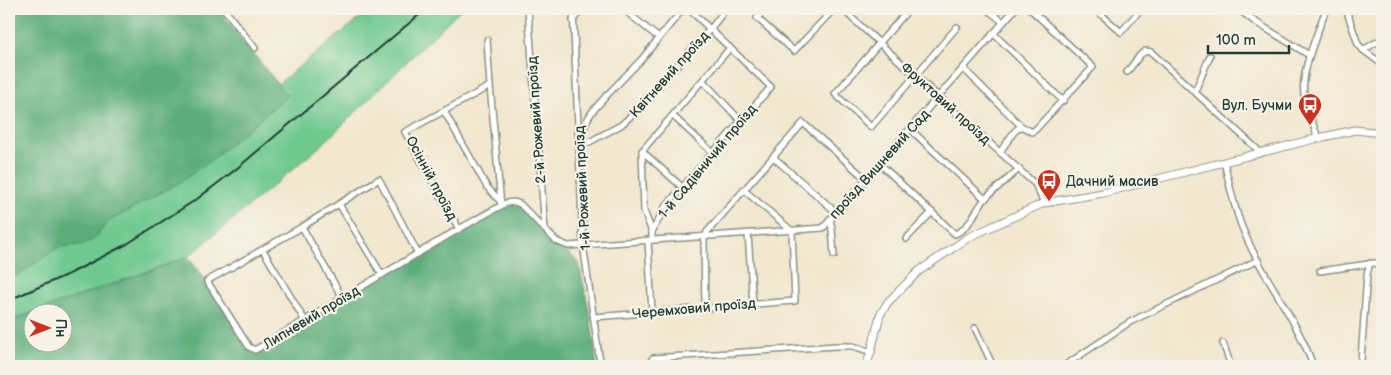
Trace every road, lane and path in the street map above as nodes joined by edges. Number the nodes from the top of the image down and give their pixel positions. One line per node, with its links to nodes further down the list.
1 (224, 9): 30 (street)
2 (528, 9): 72 (street, 2-й Рожевий проїзд)
3 (573, 9): 21 (street, 1-й Рожевий проїзд)
4 (582, 9): 21 (street)
5 (623, 9): 26 (street)
6 (683, 9): 26 (street)
7 (690, 9): 23 (street)
8 (726, 9): 23 (street, Квітневий проїзд)
9 (766, 9): 10 (street)
10 (834, 9)
11 (842, 9): 29 (street, Фруктовий проїзд)
12 (909, 9): 29 (street)
13 (987, 9): 22 (street)
14 (1015, 9): 22 (street, проїзд Вишневий Сад)
15 (1030, 9): 43 (street)
16 (1095, 9): 17 (street)
17 (1141, 9)
18 (1238, 9): 33 (street)
19 (1326, 9): 33 (street)
20 (1346, 9): 32 (street)
21 (573, 20): 51 (street, 1-й Рожевий проїзд)
22 (1003, 22): 25 (street, проїзд Вишневий Сад)
23 (711, 28): 31 (street); 51 (street, Квітневий проїзд)
24 (957, 28): 38 (street)
25 (993, 34): 36 (street, проїзд Вишневий Сад); 43 (street)
26 (659, 38): 51 (street)
27 (1382, 39): 32 (street)
28 (487, 40): 40 (street)
29 (880, 43): 38 (street, Фруктовий проїзд); 38 (street)
30 (255, 48)
31 (730, 48): 39 (street); 46 (street, 1-й Садівничий проїзд)
32 (1363, 50): 35 (street)
33 (1310, 55): 50 (street)
34 (1210, 56): 41 (street)
35 (1382, 64)
36 (963, 68): 42 (street, проїзд Вишневий Сад); 47 (street)
37 (1127, 72): 41 (street)
38 (916, 75): 42 (street, Фруктовий проїзд)
39 (703, 81): 45 (street); 46 (street)
40 (490, 86): 44 (street, Осінній проїзд); 64 (street)
41 (1195, 92): 55 (street)
42 (940, 96): 48 (street, проїзд Вишневий Сад); 53 (street, Фруктовий проїзд)
43 (1063, 101): 47 (street)
44 (444, 112): 64 (street); 71 (street, Осінній проїзд)
45 (672, 116): 52 (street); 54 (street)
46 (740, 121): 54 (street, 1-й Садівничий проїзд)
47 (1021, 126): 53 (street)
48 (910, 129): 58 (street, проїзд Вишневий Сад); 63 (street)
49 (1382, 133): 50 (street)
50 (1318, 138): 55 (street)
51 (580, 147): 79 (street, 1-й Рожевий проїзд)
52 (642, 152): 61 (street); 74 (street)
53 (1000, 152): 59 (street, Фруктовий проїзд)
54 (713, 153): 61 (street, 1-й Садівничий проїзд)
55 (1258, 154): 57 (street)
56 (773, 157): 60 (street); 62 (street); 67 (street)
57 (1224, 162): 65 (street); 83 (street)
58 (880, 164): 60 (street, проїзд Вишневий Сад); 68 (street)
59 (1019, 169): 63 (street); 65 (street, Фруктовий проїзд)
60 (866, 178): 67 (street, проїзд Вишневий Сад)
61 (682, 187): 74 (street, 1-й Садівничий проїзд)
62 (744, 190): 73 (street); 76 (street)
63 (985, 199): 68 (street)
64 (501, 203): 71 (street, Липневий проїзд); 72 (street)
65 (1044, 203): 96 (street)
66 (339, 204): 70 (street, Липневий проїзд); 81 (street, Липневий проїзд); 87 (street)
67 (836, 212): 69 (street, проїзд Вишневий Сад)
68 (932, 212): 77 (street)
69 (830, 219): 73 (street, проїзд Вишневий Сад); 82 (street)
70 (302, 227): 80 (street, Липневий проїзд); 88 (street)
71 (459, 229): 81 (street, Липневий проїзд)
72 (545, 231): 79 (street)
73 (792, 231): 75 (street, проїзд Вишневий Сад); 89 (street, Черемховий проїзд)
74 (652, 232): 78 (street, 1-й Садівничий проїзд)
75 (748, 234): 76 (street, проїзд Вишневий Сад); 89 (street)
76 (705, 237): 78 (street, проїзд Вишневий Сад); 90 (street)
77 (906, 239)
78 (650, 240): 79 (street, проїзд Вишневий Сад); 91 (street, 1-й Садівничий проїзд)
79 (583, 244): 92 (street, 1-й Рожевий проїзд)
80 (263, 250): 93 (street); 93 (street, Липневий проїзд)
81 (418, 254): 87 (street, Липневий проїзд)
82 (834, 255)
83 (1258, 260): 97 (street); 102 (street)
84 (1382, 262): 85 (street)
85 (1370, 263): 86 (street); 105 (street)
86 (1320, 271)
87 (382, 275): 88 (street, Липневий проїзд)
88 (342, 297): 93 (street, Липневий проїзд)
89 (753, 304): 90 (street, Черемховий проїзд)
90 (705, 308): 91 (street, Черемховий проїзд)
91 (652, 312): 92 (street, Черемховий проїзд)
92 (594, 317): 98 (street, 1-й Рожевий проїзд)
93 (305, 321)
94 (975, 328): 101 (street)
95 (1223, 343): 103 (street)
96 (871, 352): 99 (street); 100 (street)
97 (1313, 365): 104 (street)
98 (602, 366)
99 (651, 366)
100 (866, 366)
101 (993, 366)
102 (1064, 366)
103 (1231, 366)
104 (1336, 366)
105 (1359, 366)

